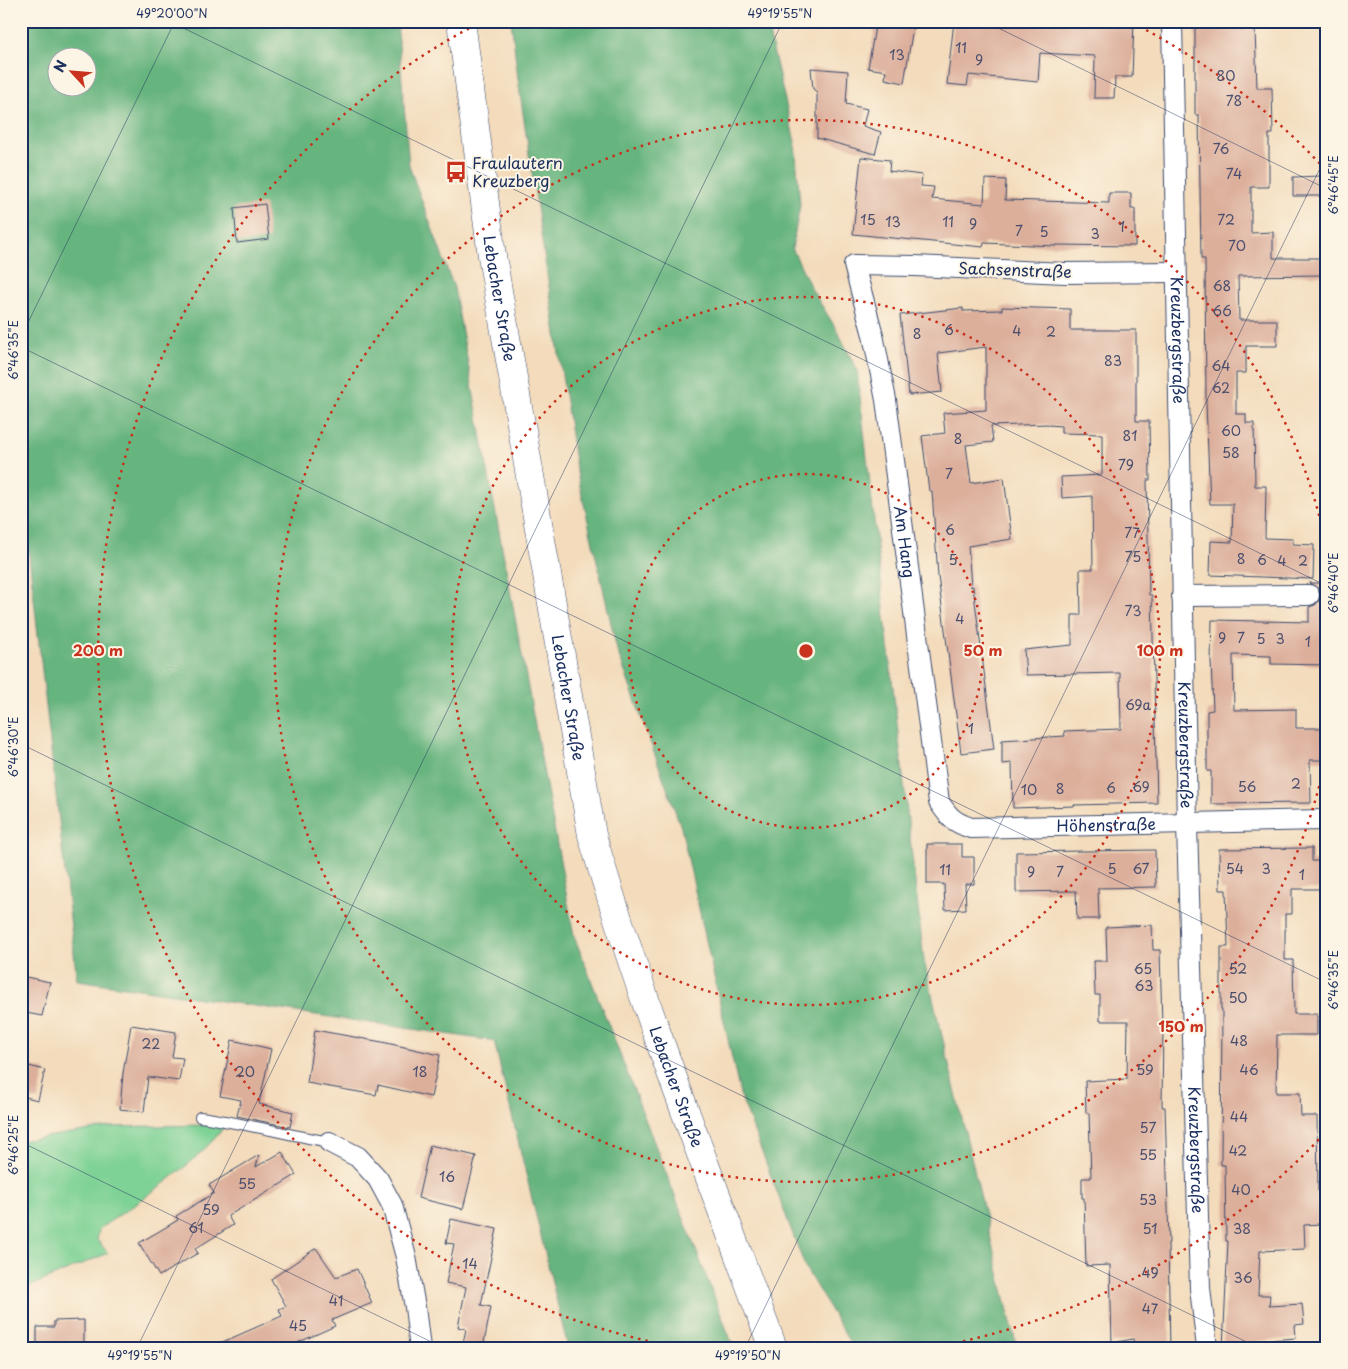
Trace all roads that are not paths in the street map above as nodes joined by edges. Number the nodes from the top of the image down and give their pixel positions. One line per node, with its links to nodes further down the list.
1 (461, 21): 13 (main road, Lebacher Straße)
2 (1172, 21): 4 (street, Kreuzbergstraße)
3 (854, 265): 4 (street, Sachsenstraße); 7 (street, Am Hang)
4 (1176, 272): 6 (street, Kreuzbergstraße)
5 (1308, 595): 6 (street)
6 (1182, 596): 9 (street, Kreuzbergstraße)
7 (950, 819): 9 (street, Höhenstraße)
8 (1323, 820): 9 (street, Höhenstraße)
9 (1187, 824): 14 (street, Kreuzbergstraße)
10 (200, 1117): 11 (lane)
11 (329, 1142): 12 (street)
12 (420, 1348)
13 (773, 1348)
14 (1207, 1348)

